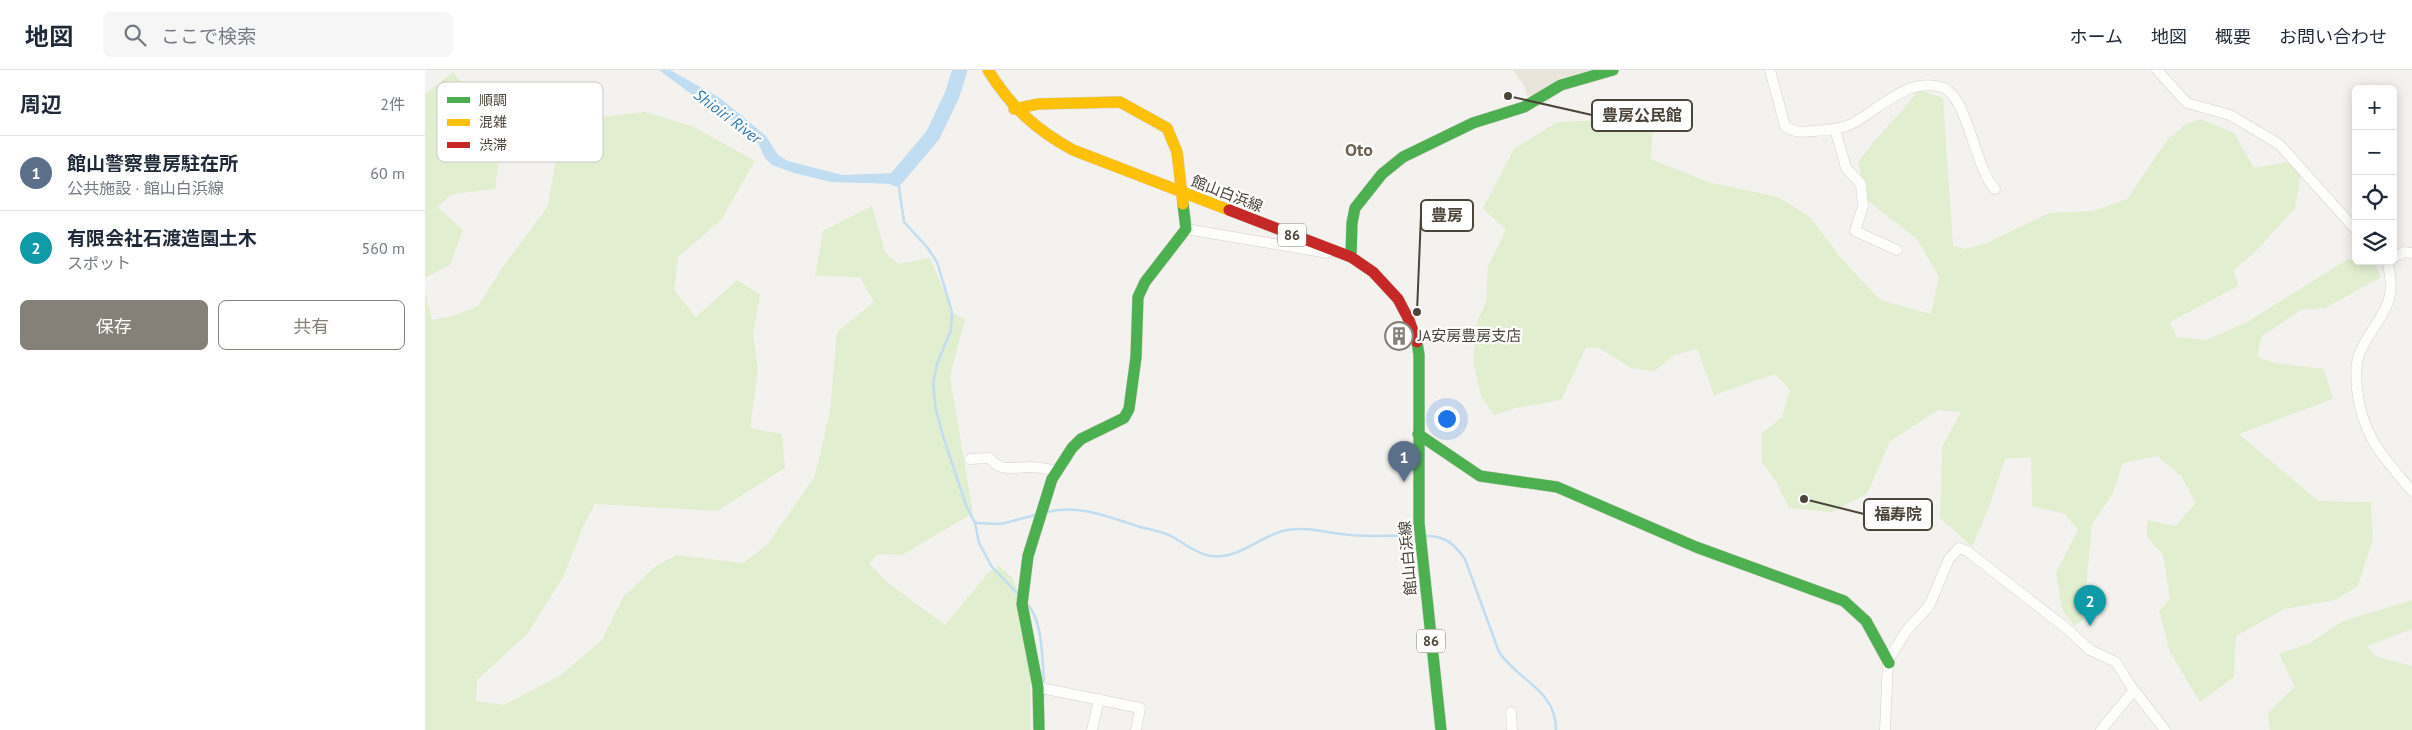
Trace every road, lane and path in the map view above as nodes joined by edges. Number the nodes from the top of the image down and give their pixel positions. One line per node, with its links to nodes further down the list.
1 (988, 70): 5 (street, 館山白浜線 / 86)
2 (1613, 70): 14 (street)
3 (1769, 70): 6 (street)
4 (2157, 70): 9 (street)
5 (1014, 109): 8 (street, 館山白浜線 / 86); 8 (street)
6 (1835, 129): 7 (street); 11 (street)
7 (1995, 189)
8 (1182, 192): 10 (street); 14 (street, 館山白浜線 / 86)
9 (2352, 226)
10 (1186, 229): 14 (street); 18 (street)
11 (1897, 250)
12 (2412, 253): 13 (street)
13 (2397, 256)
14 (1351, 257): 16 (street, 館山白浜線 / 86)
15 (2388, 265): 19 (street)
16 (1418, 434): 20 (street); 28 (street, 館山白浜線 / 86)
17 (970, 459): 18 (street)
18 (1057, 471): 21 (street)
19 (2412, 491)
20 (1889, 663): 22 (street); 30 (street)
21 (1043, 688): 23 (street); 25 (street)
22 (2134, 690): 31 (street); 32 (street)
23 (1099, 699): 26 (street); 27 (street)
24 (1511, 712): 29 (street)
25 (1039, 730)
26 (1092, 730)
27 (1136, 730)
28 (1441, 730)
29 (1512, 730)
30 (1885, 730)
31 (2101, 730)
32 (2165, 730)

